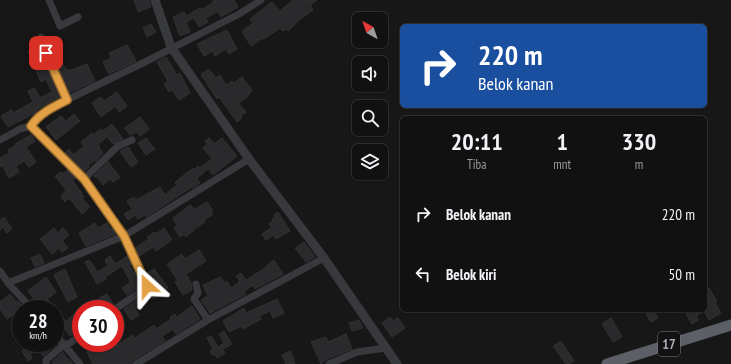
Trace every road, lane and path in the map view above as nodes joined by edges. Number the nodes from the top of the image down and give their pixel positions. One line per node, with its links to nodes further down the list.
1 (49, 0): 4 (street)
2 (156, 0): 6 (street)
3 (261, 0): 6 (street)
4 (78, 17)
5 (40, 36): 7 (street)
6 (171, 47): 7 (street); 11 (street)
7 (67, 100): 8 (street)
8 (31, 126): 9 (street); 12 (street)
9 (0, 140)
10 (132, 140): 12 (street)
11 (249, 159): 13 (street); 14 (street)
12 (84, 179): 13 (street)
13 (124, 236): 16 (street); 19 (street)
14 (324, 258): 20 (street); 24 (street)
15 (0, 270): 16 (street)
16 (8, 283): 18 (street)
17 (196, 284): 20 (street)
18 (24, 300)
19 (124, 303)
20 (208, 320): 27 (street)
21 (731, 325): 30 (highway, 17)
22 (72, 341): 23 (street)
23 (65, 345): 25 (street); 26 (street)
24 (386, 348): 28 (street); 29 (street)
25 (46, 364)
26 (80, 364)
27 (136, 364)
28 (329, 364)
29 (397, 364)
30 (607, 364)

